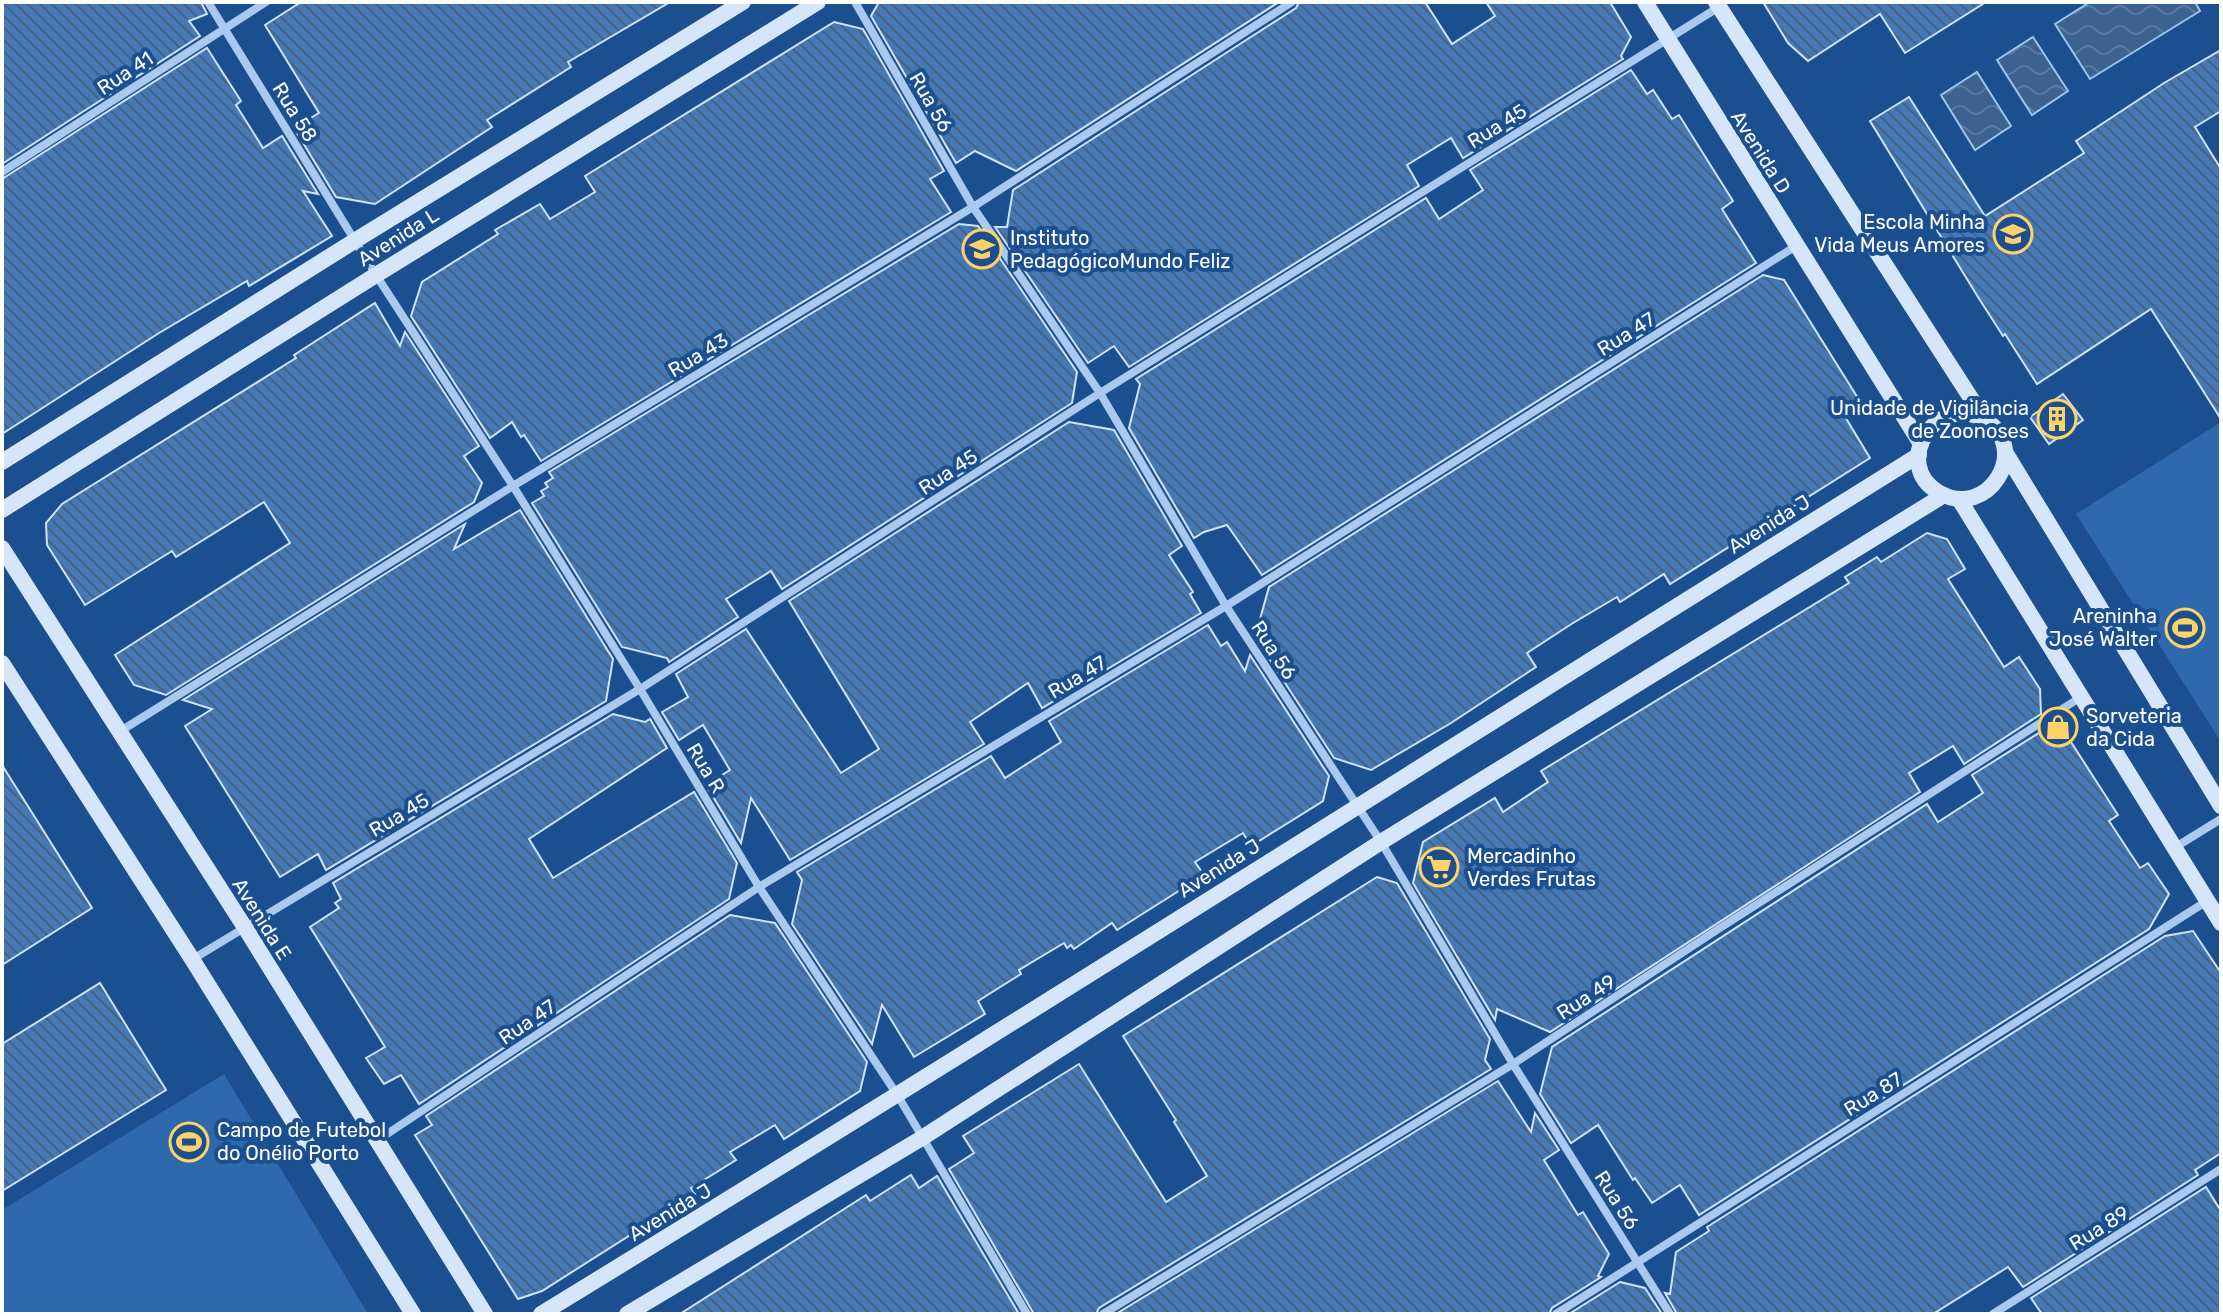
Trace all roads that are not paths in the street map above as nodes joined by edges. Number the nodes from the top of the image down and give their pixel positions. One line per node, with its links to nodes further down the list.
1 (208, 2): 9 (street, Rua 58)
2 (266, 2): 9 (street, Rua 41)
3 (743, 2): 13 (street, Avenida L)
4 (818, 2): 15 (street, Avenida L)
5 (855, 2): 12 (street, Rua 56)
6 (1292, 2): 12 (street, Rua 43)
7 (1645, 2): 10 (street, Avenida D)
8 (1718, 4): 10 (street, Rua 45); 17 (street)
9 (224, 28): 11 (street, Rua 41); 13 (street, Rua 58)
10 (1668, 39): 14 (street, Avenida D); 16 (street, Rua 45)
11 (2, 172)
12 (973, 207): 16 (street, Rua 56); 21 (street, Rua 43)
13 (356, 240): 15 (street, Rua R); 20 (street, Avenida L)
14 (1796, 246): 18 (street, Avenida D); 25 (street, Rua 47)
15 (376, 275): 21 (street, Rua R); 23 (street, Avenida L)
16 (1100, 393): 25 (street, Rua 56); 27 (street, Rua 45)
17 (1985, 420): 18 (street); 19 (street)
18 (1920, 450): 22 (street); 30 (street, Avenida J)
19 (2005, 452): 22 (street); 31 (street)
20 (2, 462)
21 (513, 486): 27 (street, Rua R); 29 (street, Rua 43)
22 (1951, 497): 28 (street); 33 (street)
23 (2, 510)
24 (2, 548): 29 (street, Avenida E)
25 (1226, 606): 30 (street, Rua 56); 35 (street, Rua 47)
26 (2, 663): 39 (street)
27 (640, 689): 35 (street, Rua R); 38 (street, Rua 45)
28 (2081, 697): 34 (street); 40 (street, Rua 49)
29 (119, 732): 38 (street, Avenida E)
30 (1356, 805): 33 (street, Rua 56); 41 (street, Avenida J)
31 (2221, 806)
32 (2221, 819): 34 (street)
33 (1381, 842): 40 (street, Rua 56); 42 (street)
34 (2174, 848): 36 (street)
35 (759, 887): 41 (street, Rua R); 43 (street, Rua 47)
36 (2207, 901): 37 (street); 45 (street, Rua 87)
37 (2221, 923)
38 (244, 926): 39 (street, Rua 45); 43 (street, Avenida E)
39 (192, 959): 46 (street)
40 (1513, 1064): 45 (street, Rua 56); 51 (street, Rua 49)
41 (898, 1096): 42 (street, Rua R); 48 (street, Avenida J)
42 (922, 1138): 49 (street); 50 (street, Rua R)
43 (378, 1140): 47 (street, Avenida E)
44 (2221, 1169): 54 (street, Rua 89)
45 (1638, 1263): 52 (street, Rua 87); 53 (street, Rua 56)
46 (413, 1314)
47 (485, 1314)
48 (541, 1314)
49 (627, 1314)
50 (1027, 1314)
51 (1103, 1314)
52 (1556, 1314)
53 (1670, 1314)
54 (1993, 1314)

